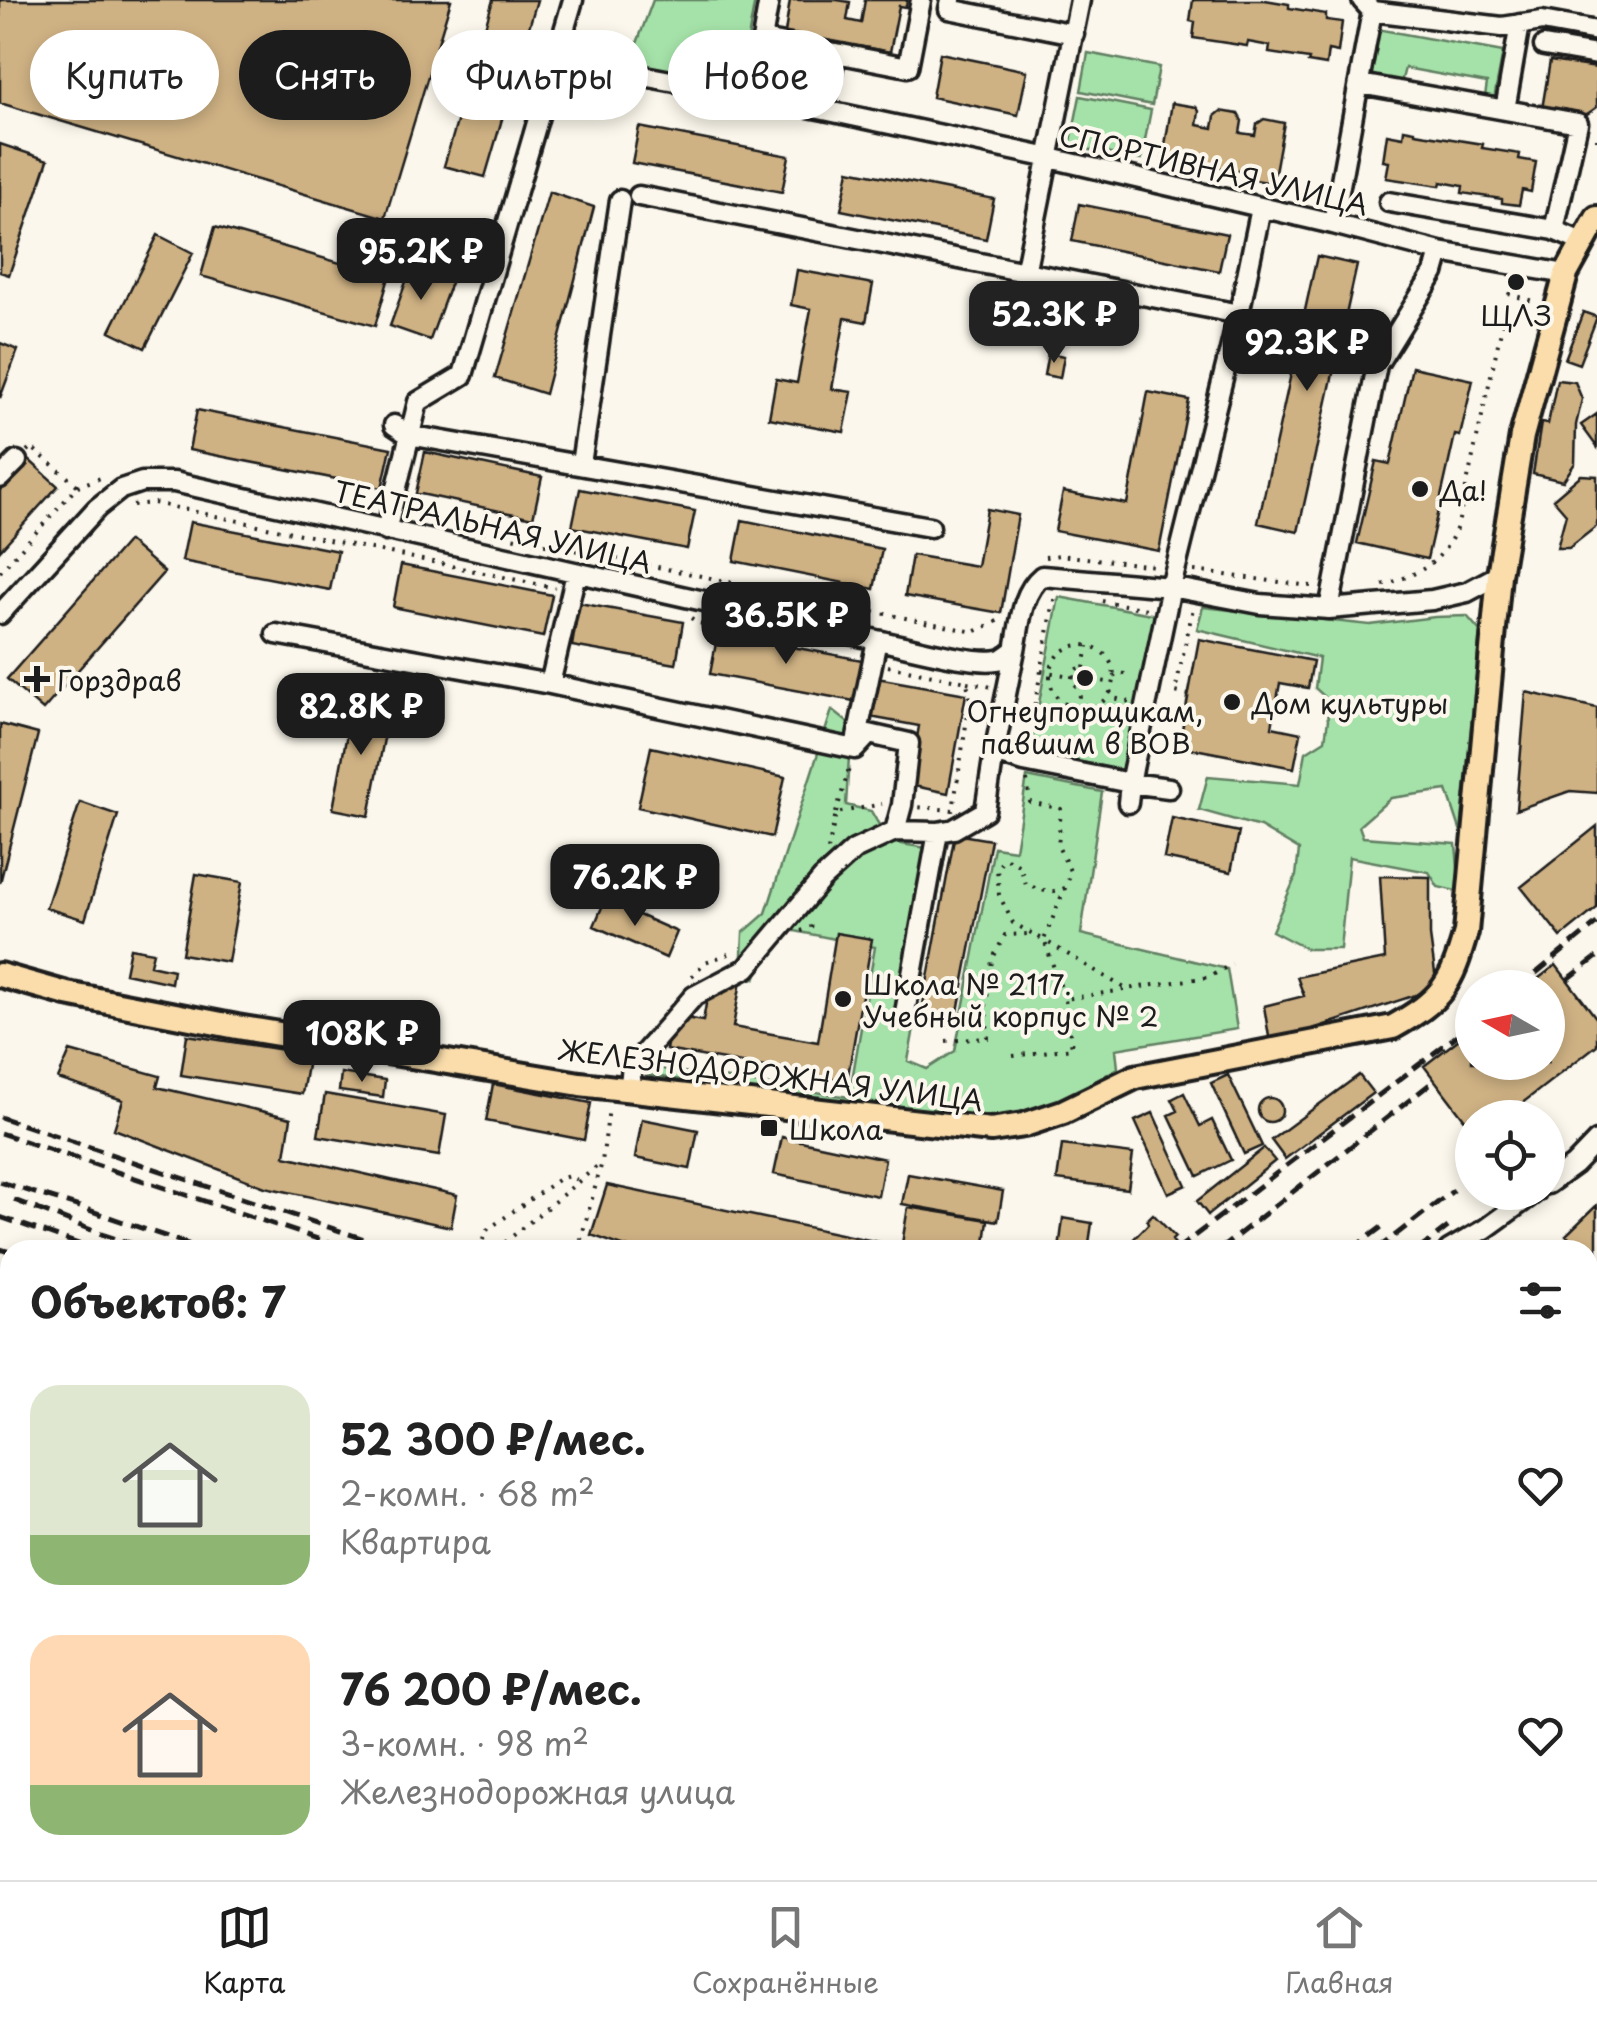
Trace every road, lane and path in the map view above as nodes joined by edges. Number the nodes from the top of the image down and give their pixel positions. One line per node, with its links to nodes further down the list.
1 (572, 0): 8 (street)
2 (769, 0): 9 (street)
3 (921, 0): 14 (street)
4 (950, 0): 11 (street)
5 (1080, 0): 11 (street)
6 (1367, 5): 7 (street); 15 (street)
7 (1520, 24): 10 (street); 16 (street)
8 (563, 30)
9 (764, 30)
10 (1597, 31)
11 (1074, 34): 19 (street)
12 (1544, 46): 13 (street)
13 (1597, 54)
14 (844, 55)
15 (1360, 84): 16 (street); 25 (street)
16 (1505, 110): 26 (street)
17 (844, 114): 19 (street, СПОРТИВНАЯ УЛИЦА)
18 (536, 120): 32 (street)
19 (1050, 158): 23 (street, СПОРТИВНАЯ УЛИЦА); 29 (street)
20 (639, 196): 29 (street)
21 (620, 200): 34 (street)
22 (1389, 202): 26 (street)
23 (1260, 208): 25 (street, СПОРТИВНАЯ УЛИЦА); 31 (street)
24 (1597, 218): 27 (main road, ЖЕЛЕЗНОДОРОЖНАЯ УЛИЦА)
25 (1333, 224): 28 (street, СПОРТИВНАЯ УЛИЦА)
26 (1554, 230): 27 (street)
27 (1584, 243): 30 (main road, ЖЕЛЕЗНОДОРОЖНАЯ УЛИЦА)
28 (1440, 252): 30 (street, СПОРТИВНАЯ УЛИЦА); 45 (street)
29 (1025, 273): 31 (street)
30 (1566, 274): 40 (main road, ЖЕЛЕЗНОДОРОЖНАЯ УЛИЦА)
31 (1238, 314): 42 (street)
32 (402, 430): 34 (street); 39 (street)
33 (17, 461): 35 (street); 36 (path)
34 (581, 464): 38 (street)
35 (0, 478)
36 (78, 486)
37 (127, 505): 41 (path)
38 (930, 527)
39 (386, 531): 41 (street, ТЕАТРАЛЬНАЯ УЛИЦА); 47 (street, ТЕАТРАЛЬНАЯ УЛИЦА)
40 (1499, 575): 45 (street); 88 (main road, ЖЕЛЕЗНОДОРОЖНАЯ УЛИЦА)
41 (574, 582): 50 (street, ТЕАТРАЛЬНАЯ УЛИЦА); 63 (street)
42 (1171, 587): 45 (street); 46 (street); 53 (street)
43 (1065, 594): 56 (path)
44 (1095, 600): 46 (path)
45 (1328, 609)
46 (1166, 612): 66 (path); 72 (street)
47 (0, 614)
48 (687, 616): 51 (path)
49 (276, 634): 63 (street)
50 (877, 640): 53 (street, ТЕАТРАЛЬНАЯ УЛИЦА); 54 (street)
51 (806, 644)
52 (1088, 646): 55 (path); 58 (path); 61 (path)
53 (1016, 650): 70 (street)
54 (872, 663): 62 (path); 69 (street)
55 (1084, 668): 59 (path); 60 (path)
56 (1041, 670): 58 (path); 71 (path)
57 (1123, 673): 61 (path)
58 (1050, 674): 59 (path); 68 (path)
59 (1073, 677): 60 (path); 64 (path)
60 (1092, 680): 61 (path); 64 (path)
61 (1113, 680): 65 (path)
62 (966, 682)
63 (550, 684): 69 (street)
64 (1080, 689): 68 (path)
65 (1110, 690): 67 (path); 68 (path)
66 (1189, 695)
67 (1119, 699)
68 (1078, 708)
69 (855, 749): 75 (path); 76 (street)
70 (994, 753): 71 (street); 77 (street)
71 (1024, 762): 72 (street); 78 (path)
72 (1130, 783): 73 (street); 74 (street)
73 (1169, 788)
74 (1128, 803)
75 (836, 813)
76 (895, 832): 77 (street); 88 (street)
77 (938, 832): 85 (street)
78 (1065, 888): 79 (path); 80 (path)
79 (1034, 934): 80 (path); 86 (path)
80 (1044, 940): 83 (path); 84 (path)
81 (1232, 964): 83 (path)
82 (0, 975): 88 (main road, ЖЕЛЕЗНОДОРОЖНАЯ УЛИЦА)
83 (1126, 989): 84 (path)
84 (1066, 998): 87 (path)
85 (904, 1018)
86 (946, 1041)
87 (1013, 1056)
88 (620, 1096): 90 (path)
89 (1597, 1141): 91 (street)
90 (602, 1162): 92 (path); 96 (path)
91 (1565, 1172)
92 (578, 1181): 94 (path); 95 (path)
93 (1511, 1210): 97 (street)
94 (483, 1240)
95 (506, 1240)
96 (581, 1240)
97 (1466, 1240)

